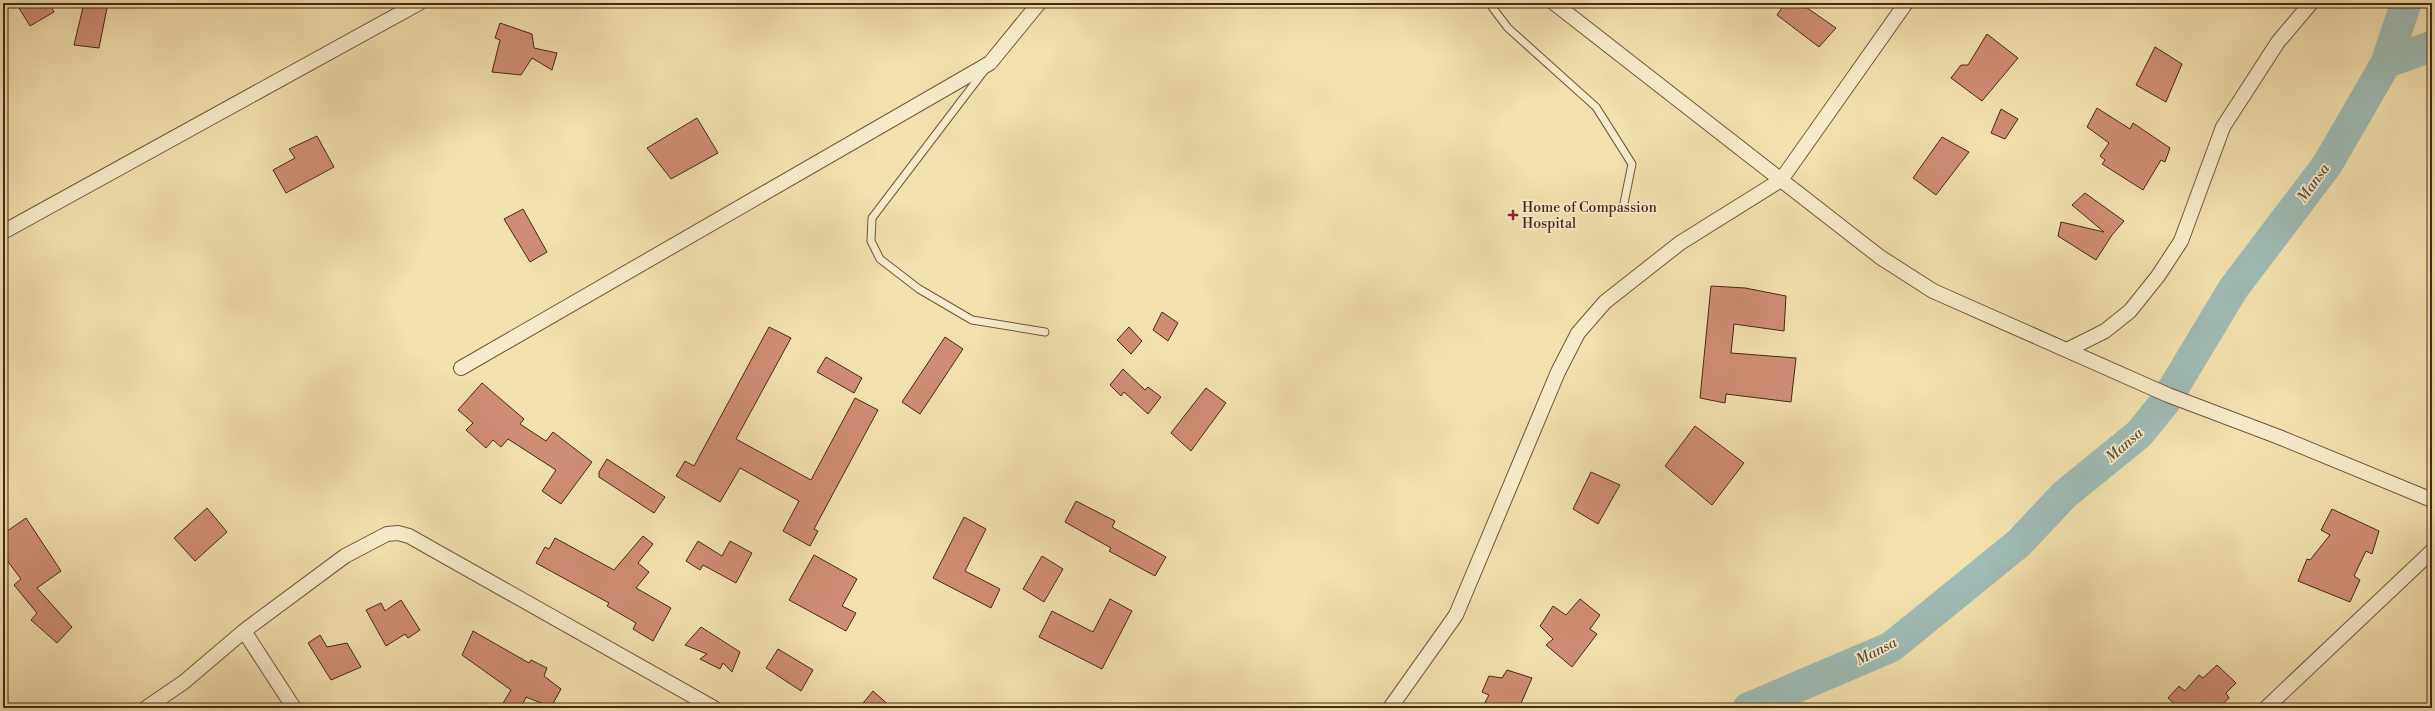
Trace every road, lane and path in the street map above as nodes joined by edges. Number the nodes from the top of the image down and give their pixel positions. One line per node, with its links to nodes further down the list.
1 (419, 3): 10 (street)
2 (1039, 3): 7 (street)
3 (1495, 3): 9 (lane)
4 (1554, 3): 8 (street)
5 (1906, 3): 8 (street)
6 (2312, 3): 12 (street)
7 (990, 63): 11 (lane); 13 (street)
8 (1781, 180): 12 (street); 20 (street)
9 (1623, 208)
10 (3, 232)
11 (1045, 332)
12 (2067, 350): 14 (street)
13 (462, 368)
14 (2432, 500)
15 (2432, 551): 21 (street)
16 (244, 631): 17 (street); 18 (street); 19 (street)
17 (146, 708)
18 (294, 708)
19 (714, 708)
20 (1390, 708)
21 (2266, 708)

